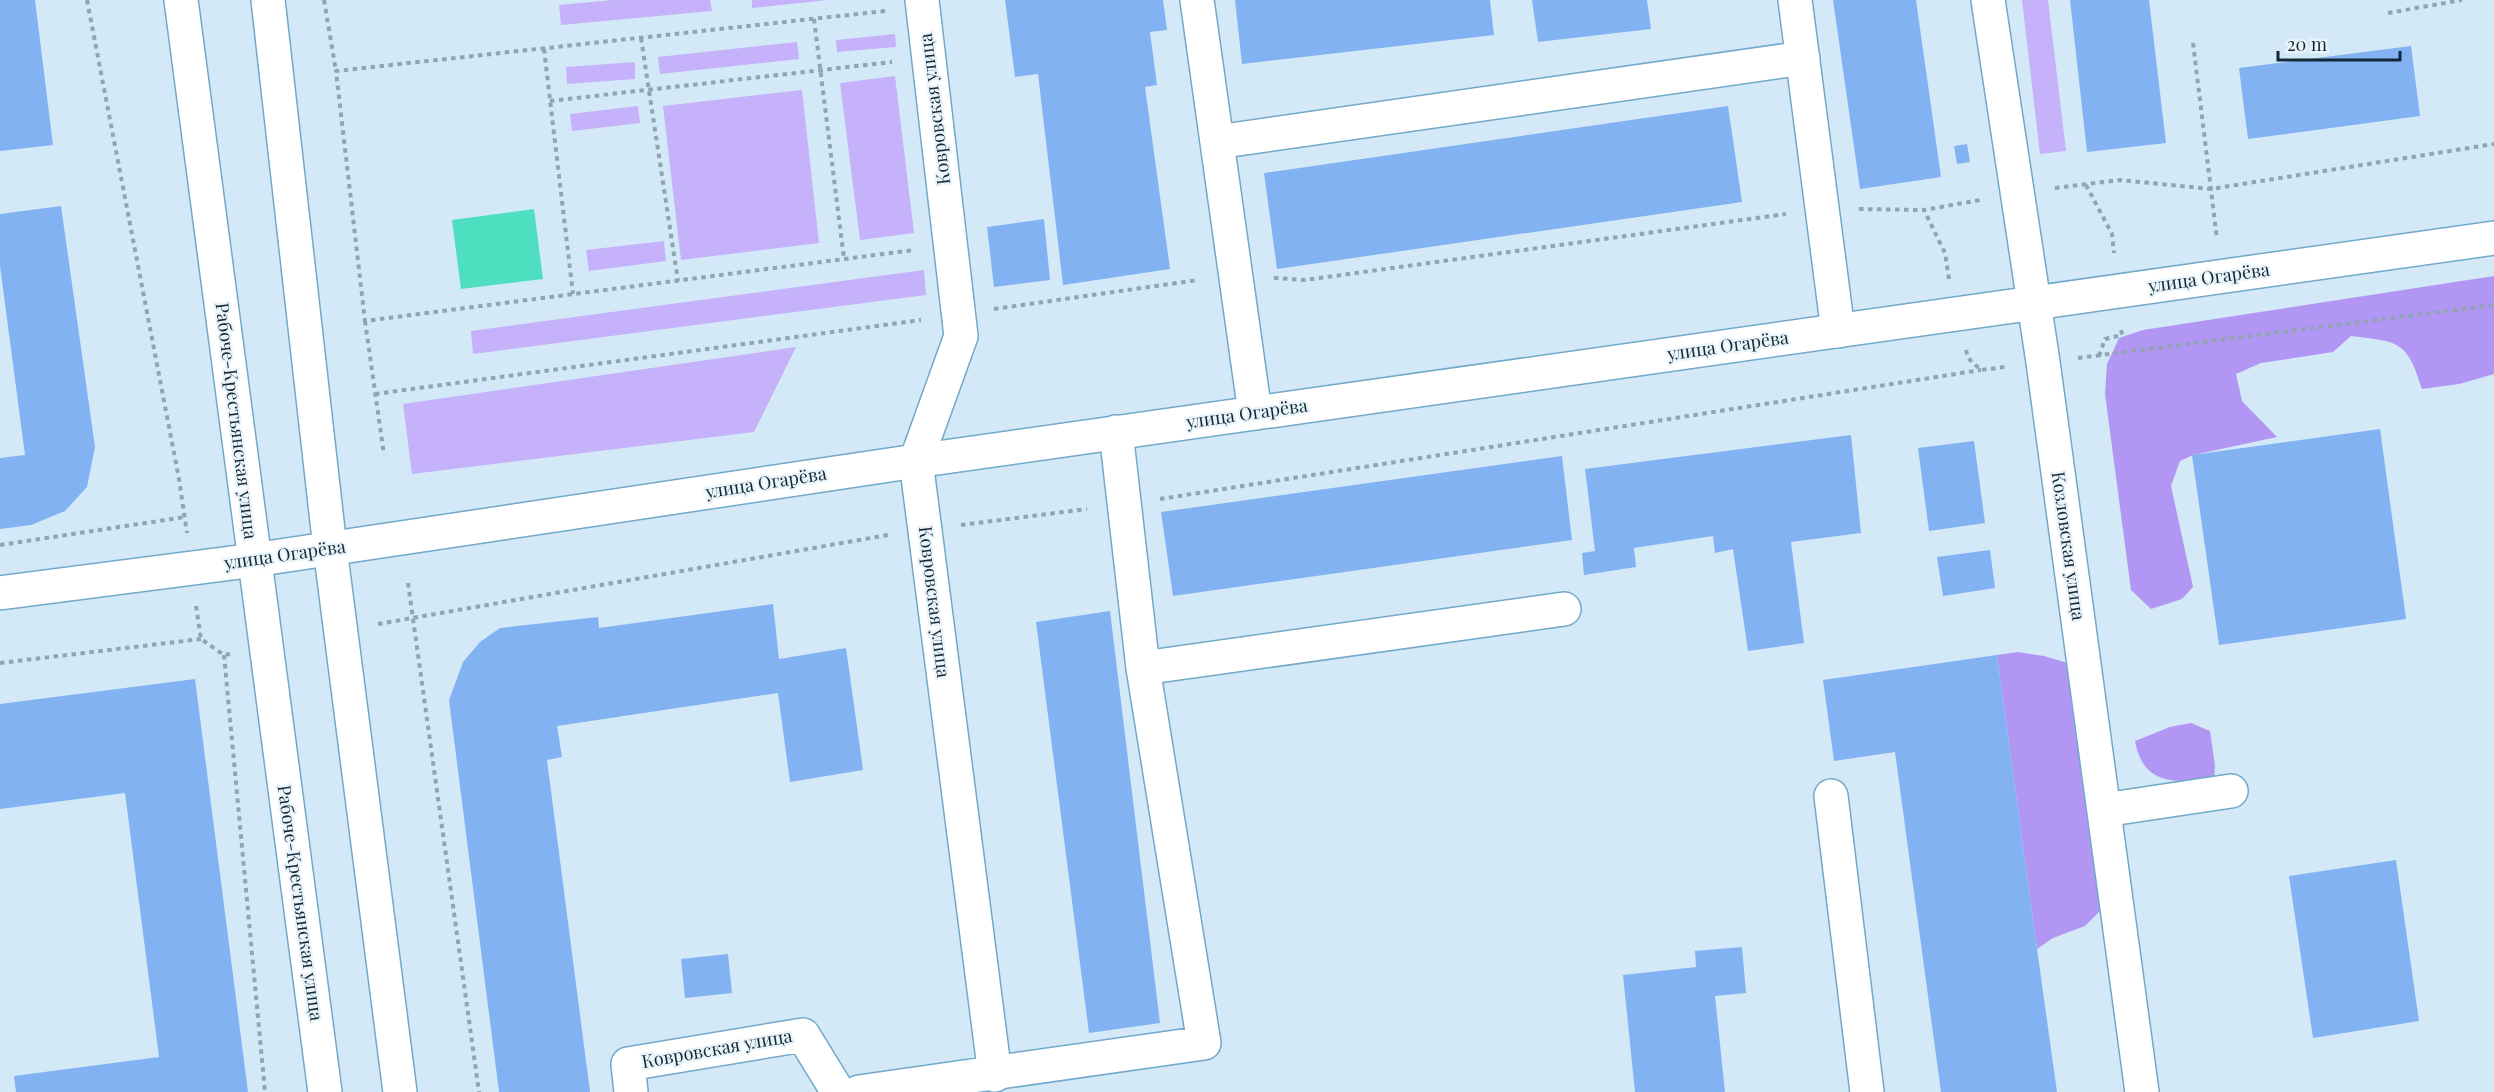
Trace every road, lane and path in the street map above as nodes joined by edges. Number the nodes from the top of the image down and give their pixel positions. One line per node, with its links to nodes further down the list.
1 (87, 0): 47 (path)
2 (181, 0): 51 (main road, Рабоче-Крестьянская улица)
3 (268, 0): 50 (main road)
4 (324, 0): 17 (path)
5 (1197, 0): 21 (main road)
6 (1795, 0): 16 (main road)
7 (1988, 0): 24 (main road, Козловская улица)
8 (2462, 0): 10 (path)
9 (923, 3): 11 (path); 15 (main road, Ковровская улица)
10 (2388, 13)
11 (813, 19): 12 (path); 18 (path)
12 (641, 38): 14 (path); 19 (path)
13 (2193, 43): 23 (path)
14 (544, 49): 17 (path); 20 (path)
15 (929, 58): 18 (path); 28 (main road, Ковровская улица)
16 (1803, 58): 21 (main road); 25 (main road)
17 (336, 71): 37 (path)
18 (820, 71): 19 (path); 29 (path)
19 (651, 90): 20 (path); 32 (path)
20 (550, 101): 33 (path)
21 (1217, 142): 30 (main road)
22 (2494, 144): 23 (path)
23 (2211, 189): 24 (path); 31 (path)
24 (2019, 192): 34 (main road, Козловская улица)
25 (1822, 209): 26 (path); 30 (path); 38 (main road)
26 (1924, 210)
27 (2494, 238): 31 (main road, улица Огарёва)
28 (950, 246): 29 (path); 36 (main road, Ковровская улица)
29 (844, 259): 32 (path)
30 (1236, 274): 36 (path); 42 (main road)
31 (2222, 276): 34 (main road, улица Огарёва)
32 (678, 281): 33 (path)
33 (573, 294): 37 (path)
34 (2034, 303): 38 (main road, улица Огарёва); 65 (main road, Козловская улица)
35 (2494, 305): 39 (path)
36 (958, 315): 41 (path); 45 (main road, Ковровская улица)
37 (365, 321): 41 (path)
38 (1838, 331): 42 (main road, улица Огарёва)
39 (2099, 356)
40 (1981, 370): 46 (path)
41 (375, 394): 44 (path)
42 (1255, 413): 43 (main road, улица Огарёва)
43 (1116, 432): 45 (main road, улица Огарёва); 46 (main road)
44 (384, 455)
45 (915, 460): 48 (main road, Ковровская улица); 50 (main road, улица Огарёва)
46 (1125, 505): 48 (path); 62 (main road)
47 (185, 517): 49 (path); 52 (path)
48 (924, 529): 56 (path); 66 (main road, Ковровская улица)
49 (0, 545)
50 (330, 548): 51 (main road, улица Огарёва); 57 (main road)
51 (254, 560): 52 (main road, улица Огарёва); 59 (main road, Рабоче-Крестьянская улица)
52 (190, 568): 54 (main road, улица Огарёва); 58 (path)
53 (408, 583): 56 (path)
54 (0, 593)
55 (1564, 609): 62 (main road)
56 (413, 618): 57 (path); 70 (path)
57 (340, 632): 69 (main road)
58 (201, 639): 60 (path); 61 (path)
59 (265, 647): 60 (path); 68 (main road, Рабоче-Крестьянская улица)
60 (224, 655): 67 (path)
61 (0, 663)
62 (1143, 668): 66 (main road)
63 (2231, 791): 65 (main road)
64 (1831, 796): 74 (main road)
65 (2104, 810): 75 (main road, Козловская улица)
66 (995, 1075): 73 (main road)
67 (265, 1092)
68 (325, 1092)
69 (400, 1092)
70 (479, 1092)
71 (631, 1092): 72 (main road, Ковровская улица)
72 (838, 1092)
73 (859, 1092)
74 (1868, 1092)
75 (2142, 1092)

